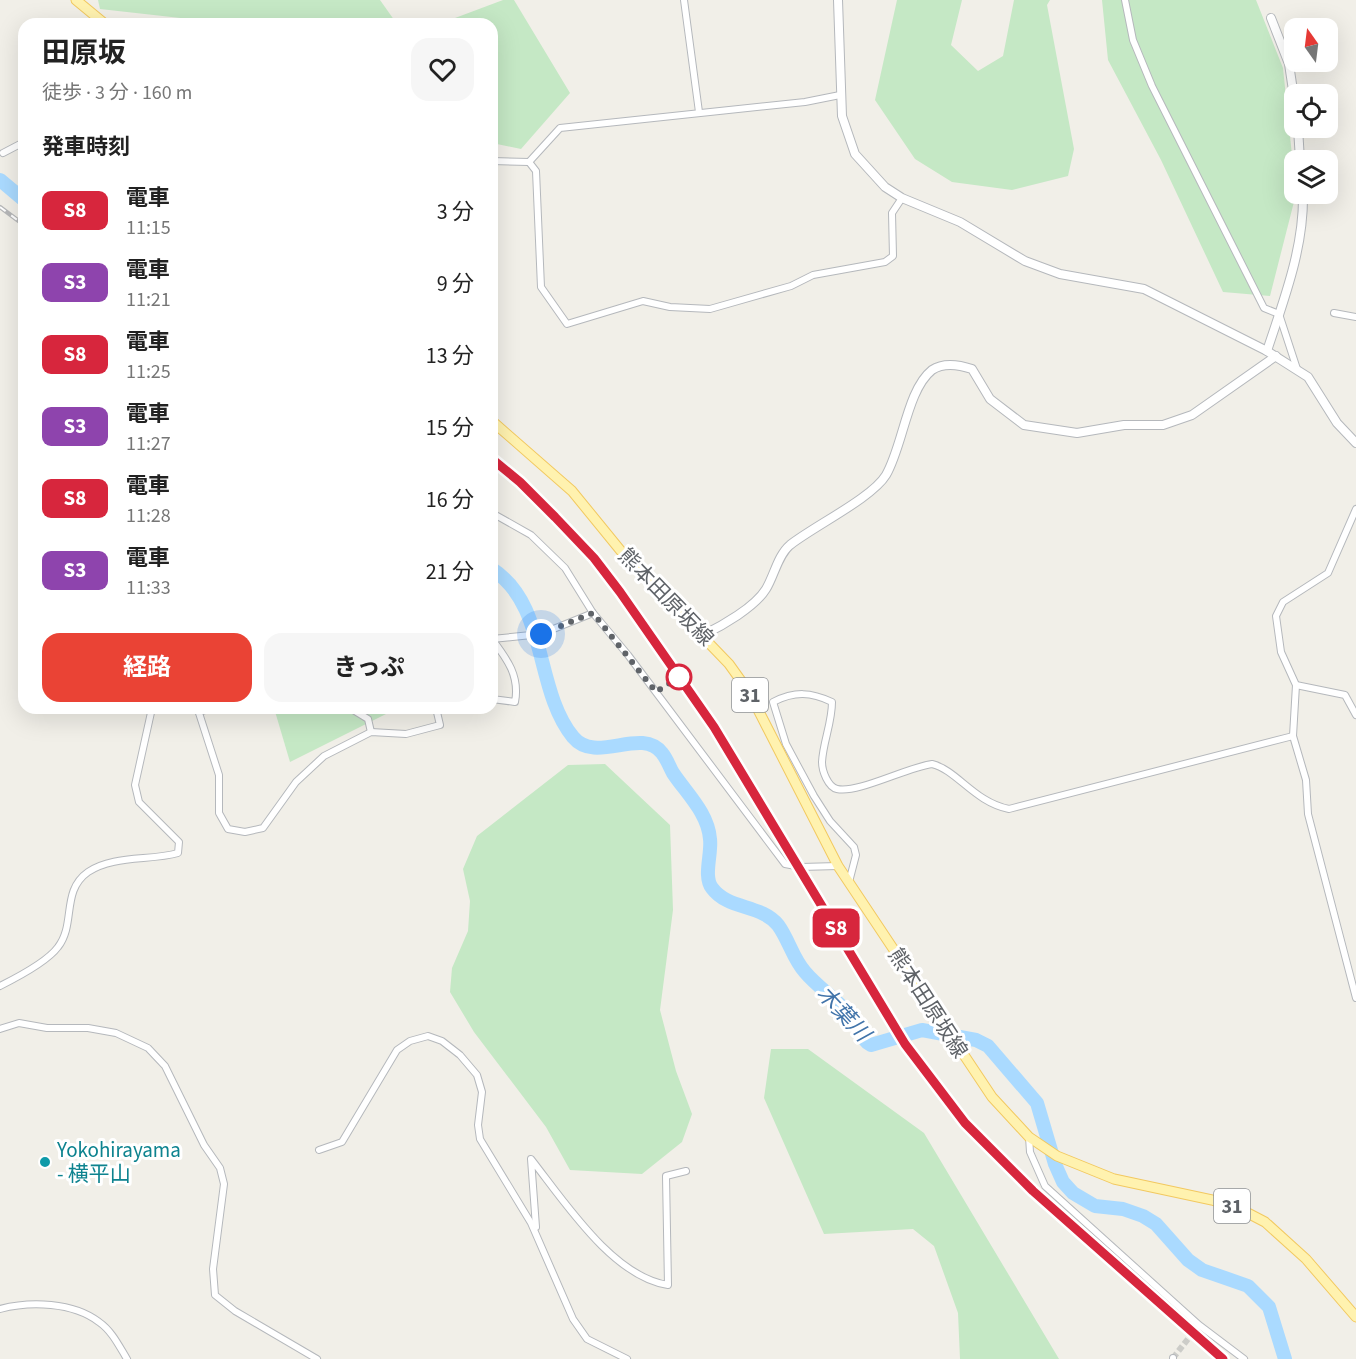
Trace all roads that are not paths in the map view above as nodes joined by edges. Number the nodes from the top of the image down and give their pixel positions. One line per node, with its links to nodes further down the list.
1 (76, 0): 5 (main road)
2 (684, 0): 9 (street)
3 (838, 0): 8 (street)
4 (1125, 0): 17 (street)
5 (98, 18)
6 (1271, 18): 7 (street)
7 (1292, 84)
8 (840, 94): 9 (street); 14 (street)
9 (699, 112): 13 (street)
10 (18, 145): 11 (street)
11 (3, 153)
12 (498, 161): 13 (street)
13 (529, 162): 14 (street)
14 (902, 198): 19 (street)
15 (1303, 204): 17 (street)
16 (1334, 313): 18 (street)
17 (1279, 314): 19 (street); 21 (street)
18 (1356, 317)
19 (1267, 351): 20 (street)
20 (1276, 356): 21 (street); 27 (street)
21 (1297, 369): 23 (street)
22 (498, 427): 27 (main road, 熊本田原坂線 / 31)
23 (1356, 443)
24 (1356, 509): 30 (street)
25 (498, 516): 26 (street)
26 (593, 613): 28 (street); 39 (street)
27 (703, 635): 39 (main road, 熊本田原坂線 / 31)
28 (498, 638)
29 (498, 647): 31 (street)
30 (1296, 685): 36 (street); 38 (street)
31 (498, 700)
32 (151, 714): 41 (street)
33 (201, 714): 37 (street)
34 (360, 714): 37 (street)
35 (437, 714): 37 (street)
36 (1356, 715)
37 (371, 732)
38 (1293, 736): 40 (street); 42 (street)
39 (838, 866): 40 (main road, 熊本田原坂線 / 31)
40 (849, 882): 44 (main road, 熊本田原坂線 / 31)
41 (0, 986)
42 (1356, 998)
43 (0, 1029): 51 (street)
44 (1029, 1137): 49 (main road, 熊本田原坂線 / 31); 53 (street)
45 (320, 1150): 47 (street)
46 (686, 1171): 47 (street)
47 (537, 1237): 52 (street)
48 (0, 1309): 50 (street)
49 (1356, 1317)
50 (127, 1359)
51 (317, 1359)
52 (627, 1359)
53 (1244, 1359)

